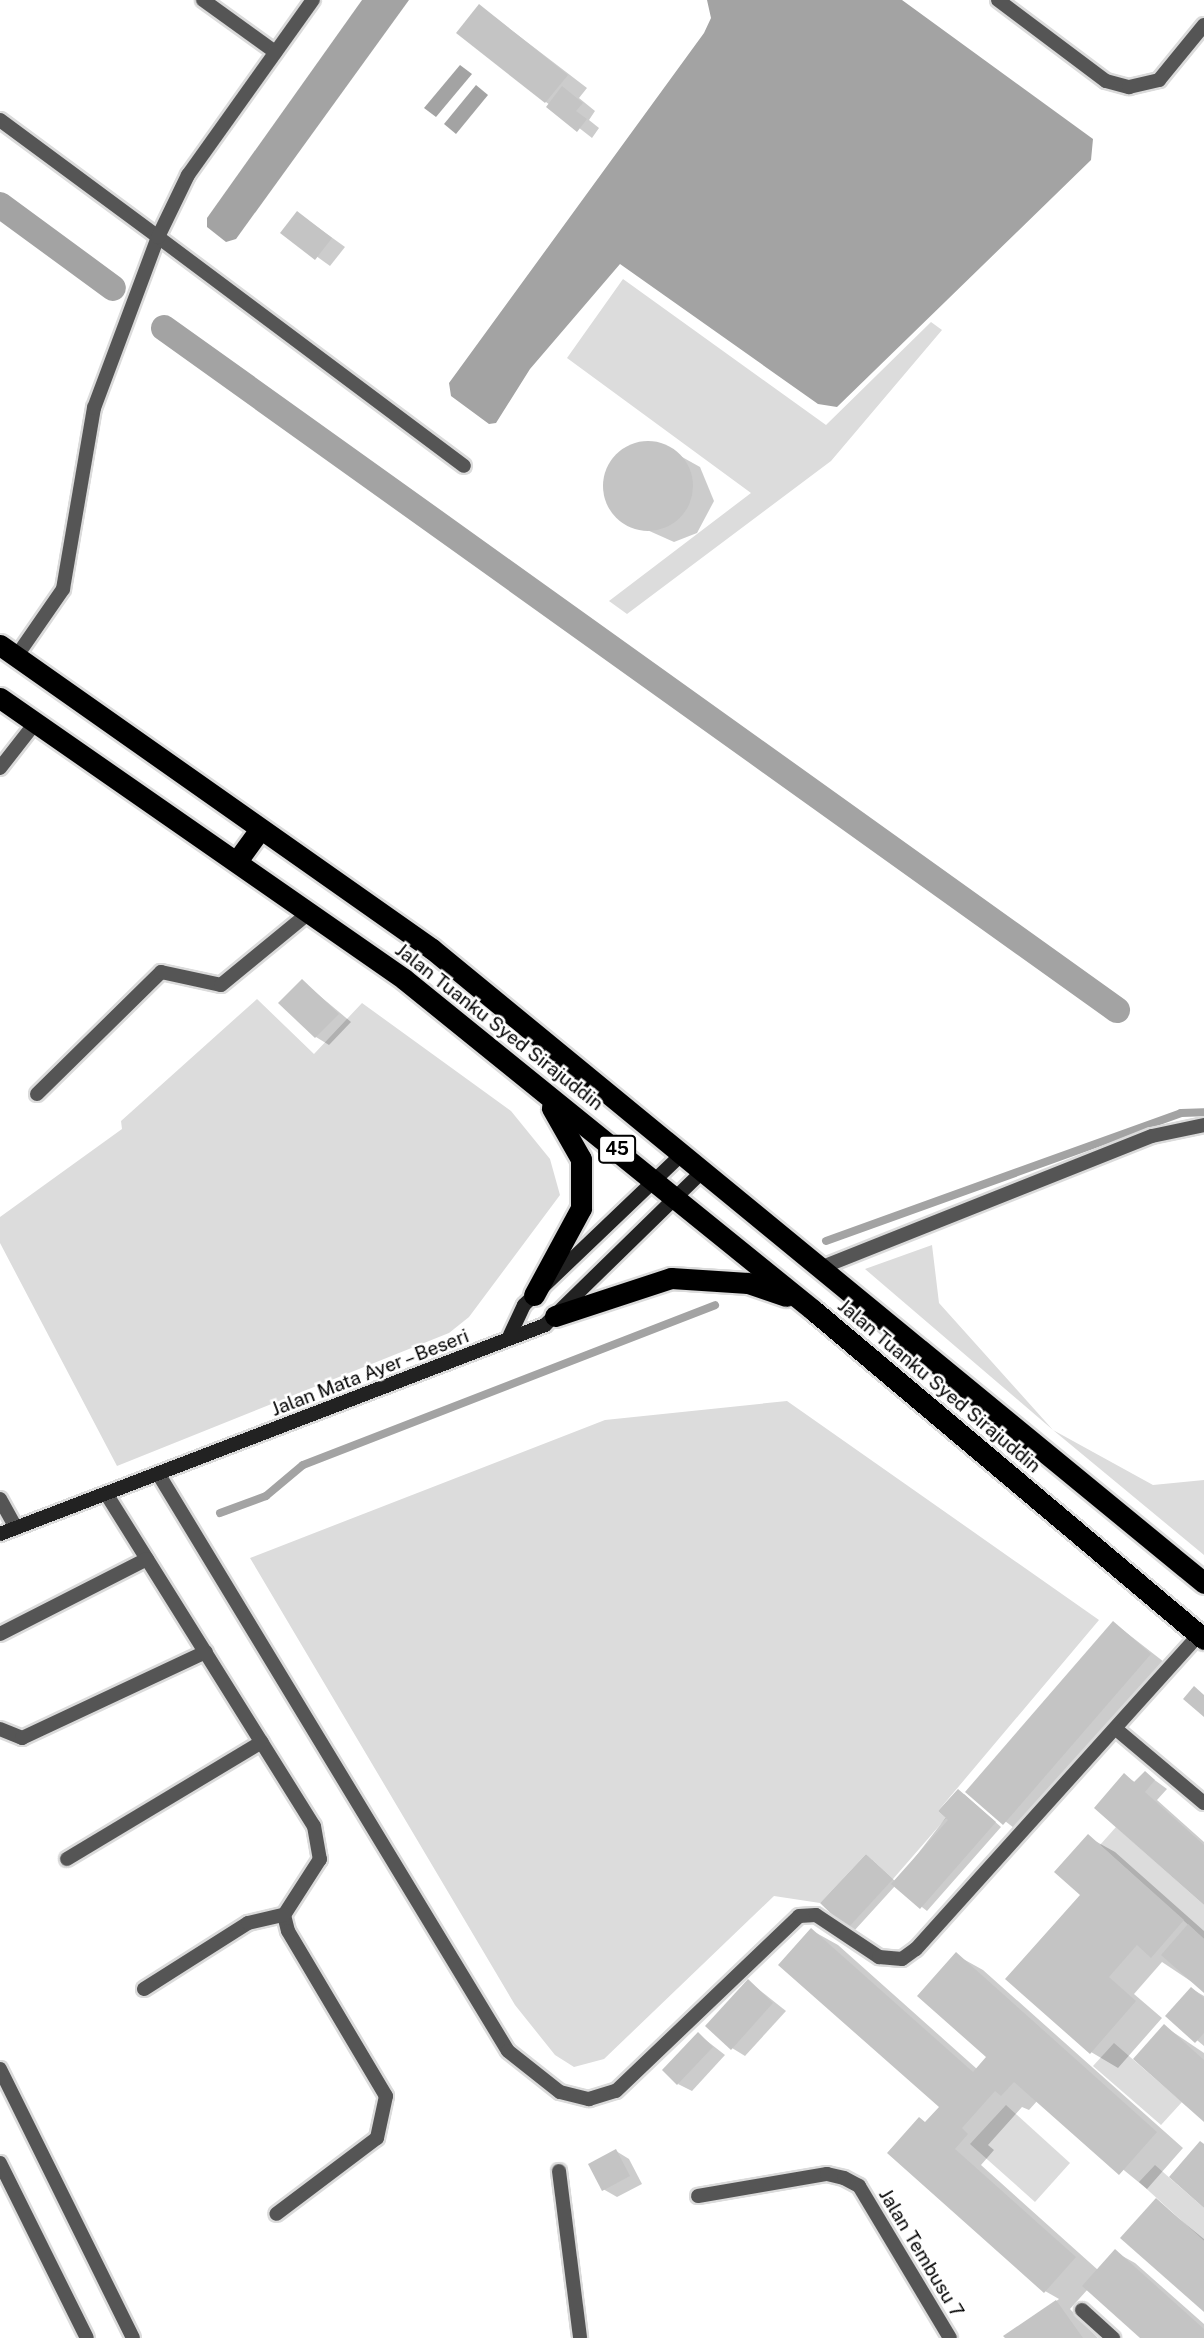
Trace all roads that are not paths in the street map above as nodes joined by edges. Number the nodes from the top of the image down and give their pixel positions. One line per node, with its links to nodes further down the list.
1 (203, 0): 5 (street)
2 (313, 0): 5 (street)
3 (998, 0): 4 (street)
4 (1204, 25)
5 (275, 52): 7 (street)
6 (0, 120): 7 (street)
7 (158, 236): 8 (street); 9 (street)
8 (464, 466)
9 (8, 651): 13 (highway, Jalan Tuanku Syed Sirajuddin / 45)
10 (0, 698): 11 (highway, Jalan Tuanku Syed Sirajuddin / 45)
11 (36, 722): 12 (street); 14 (highway, Jalan Tuanku Syed Sirajuddin / 45)
12 (0, 768)
13 (261, 829): 14 (highway); 19 (highway, Jalan Tuanku Syed Sirajuddin / 45)
14 (237, 861): 15 (highway, Jalan Tuanku Syed Sirajuddin / 45)
15 (310, 912): 16 (highway, Jalan Tuanku Syed Sirajuddin / 45); 17 (street)
16 (499, 1054): 21 (highway, Jalan Tuanku Syed Sirajuddin / 45); 24 (highway)
17 (37, 1094)
18 (1204, 1125): 23 (street)
19 (682, 1154): 20 (highway, Jalan Tuanku Syed Sirajuddin / 45); 21 (main road)
20 (704, 1170): 22 (main road, Jalan Mata Ayer – Beseri); 23 (highway, Jalan Tuanku Syed Sirajuddin / 45)
21 (656, 1181): 22 (highway, Jalan Tuanku Syed Sirajuddin / 45); 24 (main road)
22 (677, 1198): 25 (highway, Jalan Tuanku Syed Sirajuddin / 45); 26 (main road, Jalan Mata Ayer – Beseri)
23 (820, 1268): 34 (highway, Jalan Tuanku Syed Sirajuddin / 45)
24 (534, 1294): 27 (main road)
25 (813, 1310): 26 (highway); 36 (highway, Jalan Tuanku Syed Sirajuddin / 45)
26 (555, 1316): 27 (main road, Jalan Mata Ayer – Beseri)
27 (510, 1335): 28 (main road, Jalan Mata Ayer – Beseri)
28 (159, 1475): 29 (main road, Jalan Mata Ayer – Beseri); 38 (street)
29 (107, 1494): 31 (main road, Jalan Mata Ayer – Beseri); 33 (street)
30 (0, 1499): 31 (street)
31 (16, 1528): 32 (main road, Jalan Mata Ayer – Beseri)
32 (0, 1534)
33 (148, 1559): 35 (street); 37 (street)
34 (1204, 1583)
35 (0, 1634)
36 (1202, 1637): 38 (street)
37 (205, 1652): 39 (street); 40 (street)
38 (1115, 1729): 41 (street)
39 (0, 1730)
40 (262, 1742): 42 (street); 43 (street)
41 (1204, 1803)
42 (67, 1858)
43 (284, 1915): 44 (street); 49 (street)
44 (144, 1989)
45 (0, 2069): 52 (street)
46 (0, 2163): 51 (street)
47 (559, 2171): 53 (street)
48 (698, 2196): 54 (street, Jalan Tembusu 7)
49 (276, 2214)
50 (1082, 2311): 55 (street)
51 (88, 2338)
52 (133, 2338)
53 (580, 2338)
54 (950, 2338)
55 (1113, 2338)

